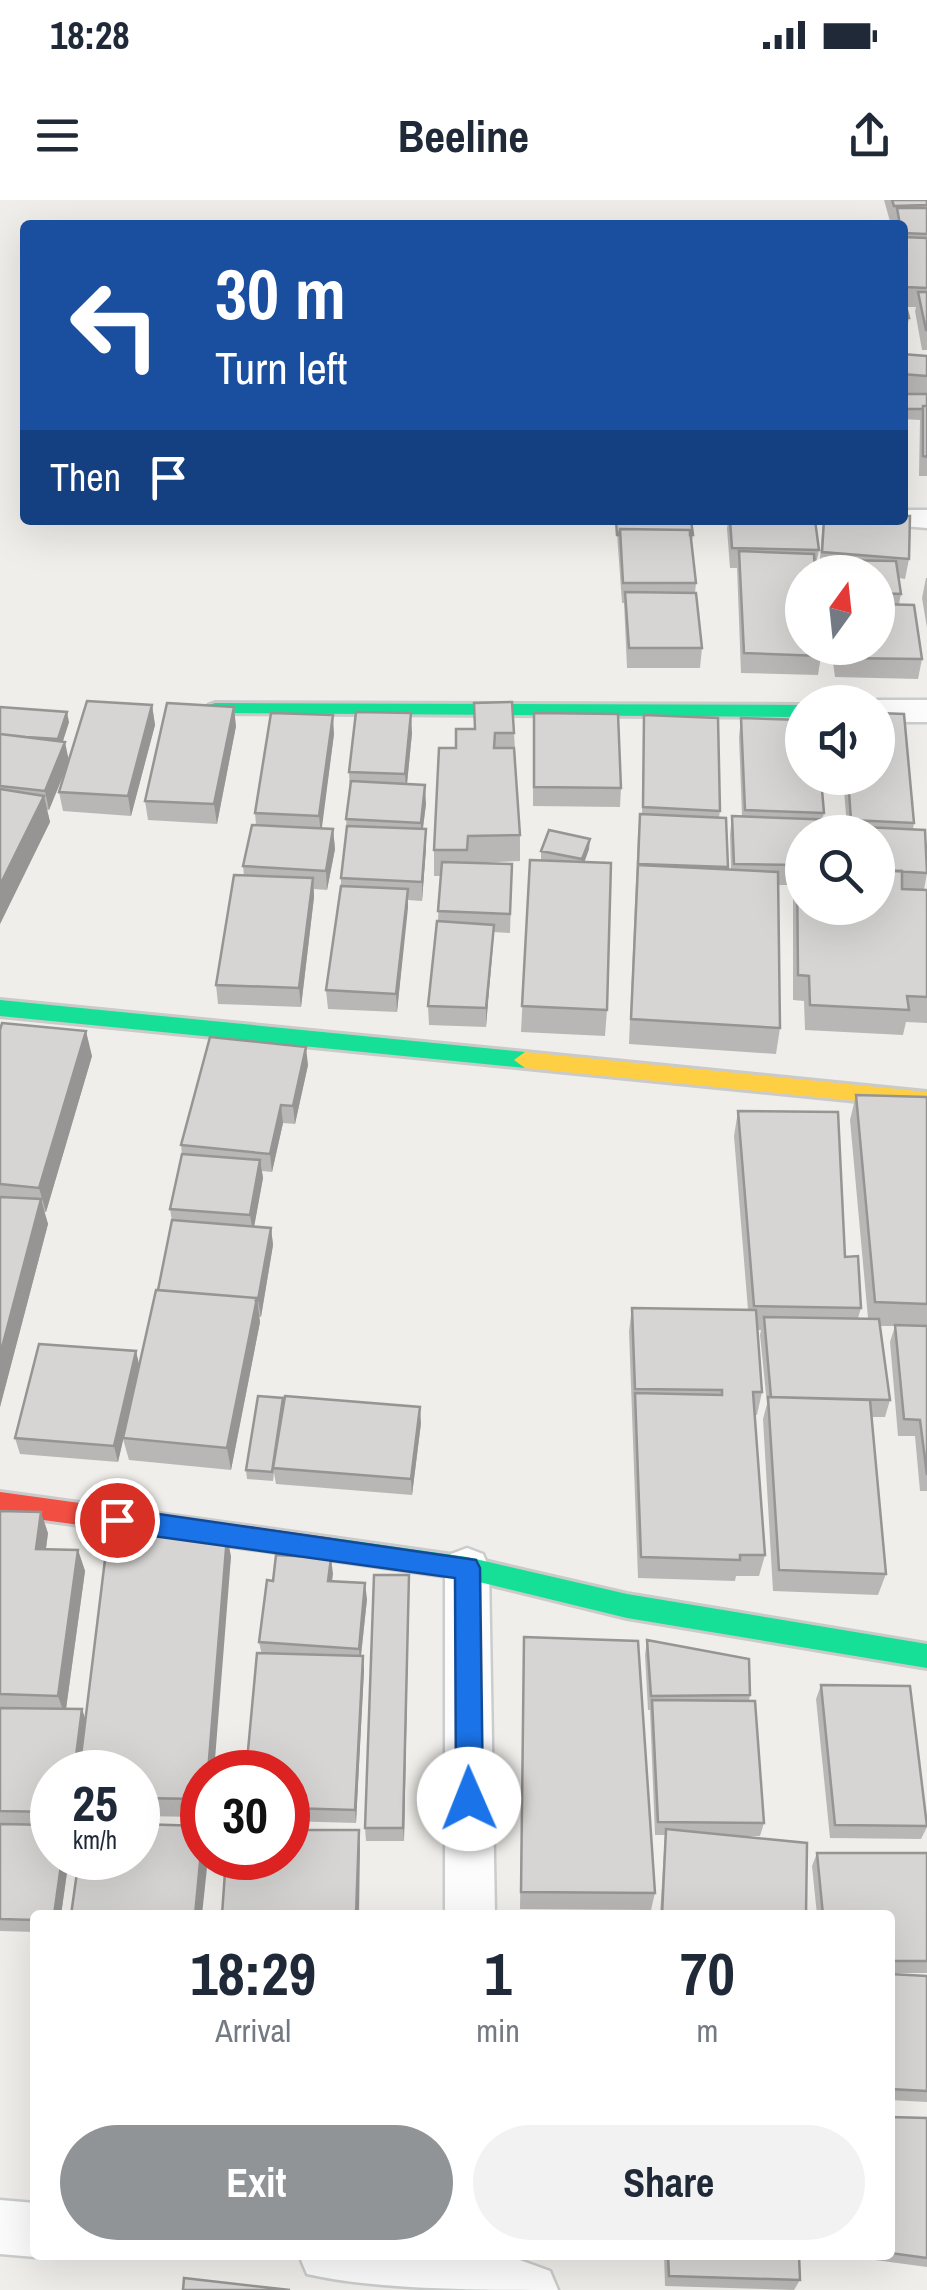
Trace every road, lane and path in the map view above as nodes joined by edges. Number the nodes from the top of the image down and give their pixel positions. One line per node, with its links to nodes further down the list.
1 (215, 709): 2 (street)
2 (785, 711)
3 (895, 711): 4 (street)
4 (927, 711)
5 (0, 1008): 6 (street)
6 (927, 1100)
7 (0, 1504): 8 (street)
8 (468, 1568): 9 (street); 10 (street)
9 (927, 1656)
10 (470, 1910)
11 (0, 2227): 12 (street)
12 (30, 2230)
13 (369, 2260): 14 (street)
14 (472, 2272): 15 (street)
15 (531, 2290)

